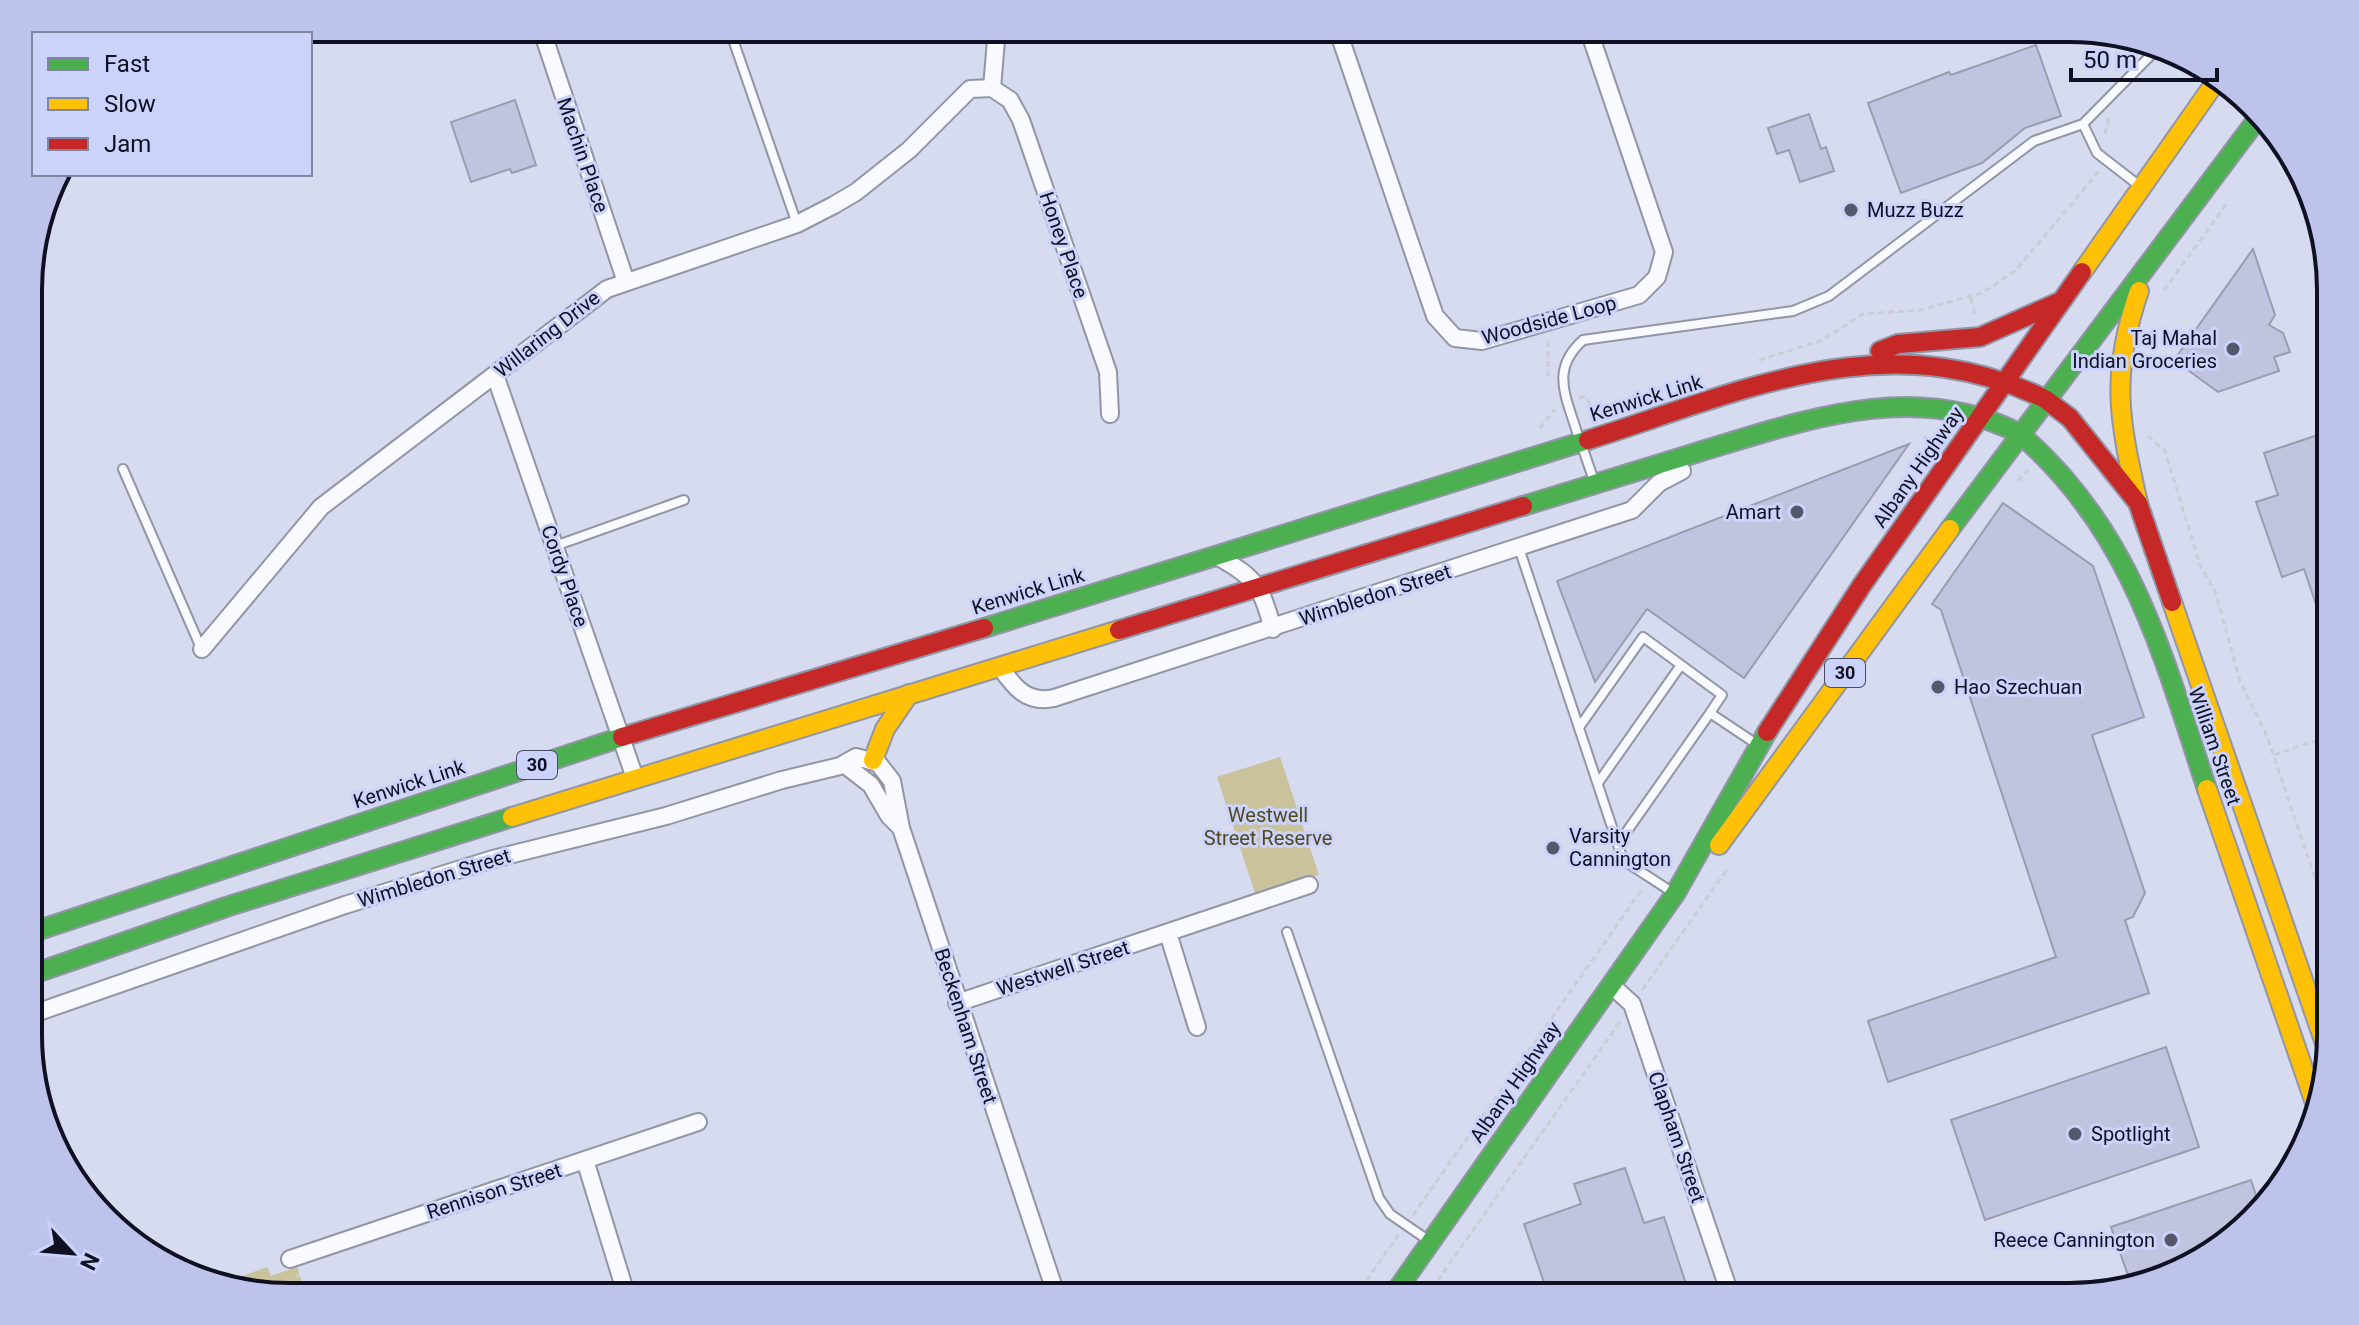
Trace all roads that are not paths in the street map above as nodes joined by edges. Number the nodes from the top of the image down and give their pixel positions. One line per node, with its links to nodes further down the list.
1 (546, 42): 14 (street, Machin Place)
2 (734, 42): 12 (lane)
3 (996, 42): 8 (street)
4 (1342, 42): 5 (street, Woodside Loop)
5 (1593, 42)
6 (2150, 56): 9 (lane)
7 (2212, 87): 11 (main road, Albany Highway / 30)
8 (992, 88): 12 (street, Willaring Drive); 20 (street, Honey Place)
9 (2083, 124): 11 (lane); 24 (lane)
10 (2253, 125): 13 (main road, Albany Highway / 30)
11 (2141, 187): 15 (main road, Albany Highway / 30)
12 (797, 224): 14 (street, Willaring Drive)
13 (2151, 259): 19 (main road, Albany Highway / 30); 28 (main road)
14 (626, 282): 17 (street, Willaring Drive)
15 (2063, 300): 16 (main road); 18 (main road, Albany Highway / 30)
16 (1837, 366): 18 (main road, Kenwick Link / 30); 24 (main road, Kenwick Link / 30)
17 (495, 375): 29 (street, Cordy Place); 34 (street, Willaring Drive)
18 (2006, 380): 19 (main road, Kenwick Link / 30); 21 (main road, Albany Highway / 30)
19 (2045, 399): 22 (main road, Albany Highway / 30); 28 (main road, William Street)
20 (1110, 414)
21 (1982, 415): 22 (main road, 30); 23 (main road, 30); 41 (main road, Albany Highway / 30)
22 (2020, 434): 49 (main road, Albany Highway / 30); 59 (main road, William Street)
23 (1742, 438): 26 (main road, 30); 30 (street, Wimbledon Street)
24 (1580, 441): 26 (lane); 31 (main road, Kenwick Link / 30)
25 (123, 469): 34 (lane)
26 (1594, 482): 32 (main road, 30)
27 (684, 500): 29 (lane)
28 (2138, 503): 57 (main road, William Street)
29 (555, 546): 40 (street, Cordy Place)
30 (1519, 548): 33 (street, Wimbledon Street); 39 (lane)
31 (1218, 557): 32 (street); 40 (main road, Kenwick Link / 30)
32 (1260, 586): 33 (street); 36 (main road, 30)
33 (1273, 629): 36 (street, Wimbledon Street)
34 (202, 649)
35 (1681, 665): 38 (lane); 39 (lane); 45 (lane)
36 (1000, 667): 37 (main road, 30)
37 (909, 694): 42 (main road); 44 (main road, 30)
38 (1710, 713): 41 (lane); 47 (lane)
39 (1580, 726): 45 (lane)
40 (620, 738): 44 (street, Cordy Place); 50 (main road, Kenwick Link / 30)
41 (1759, 745): 49 (main road, Albany Highway / 30)
42 (873, 760): 43 (street, Wimbledon Street); 46 (street, Beckenham Street)
43 (844, 764): 46 (street); 56 (street, Wimbledon Street)
44 (635, 778): 53 (main road, 30)
45 (1598, 783): 47 (lane)
46 (901, 828): 55 (street, Beckenham Street)
47 (1618, 844): 49 (lane)
48 (1309, 885): 52 (street, Westwell Street)
49 (1675, 894): 54 (main road, Albany Highway / 30)
50 (42, 929)
51 (1287, 932): 62 (lane)
52 (1168, 933): 55 (street, Westwell Street); 58 (street)
53 (42, 971)
54 (1611, 985): 62 (main road, Albany Highway / 30); 65 (street, Clapham Street)
55 (957, 1003): 67 (street, Beckenham Street)
56 (42, 1011)
57 (2316, 1017)
58 (1197, 1027)
59 (2310, 1090)
60 (698, 1122): 61 (street, Rennison Street)
61 (585, 1160): 63 (street, Rennison Street); 66 (street)
62 (1430, 1242): 64 (main road, Albany Highway / 30)
63 (293, 1263)
64 (1402, 1282)
65 (1726, 1282)
66 (623, 1283)
67 (1052, 1283)

